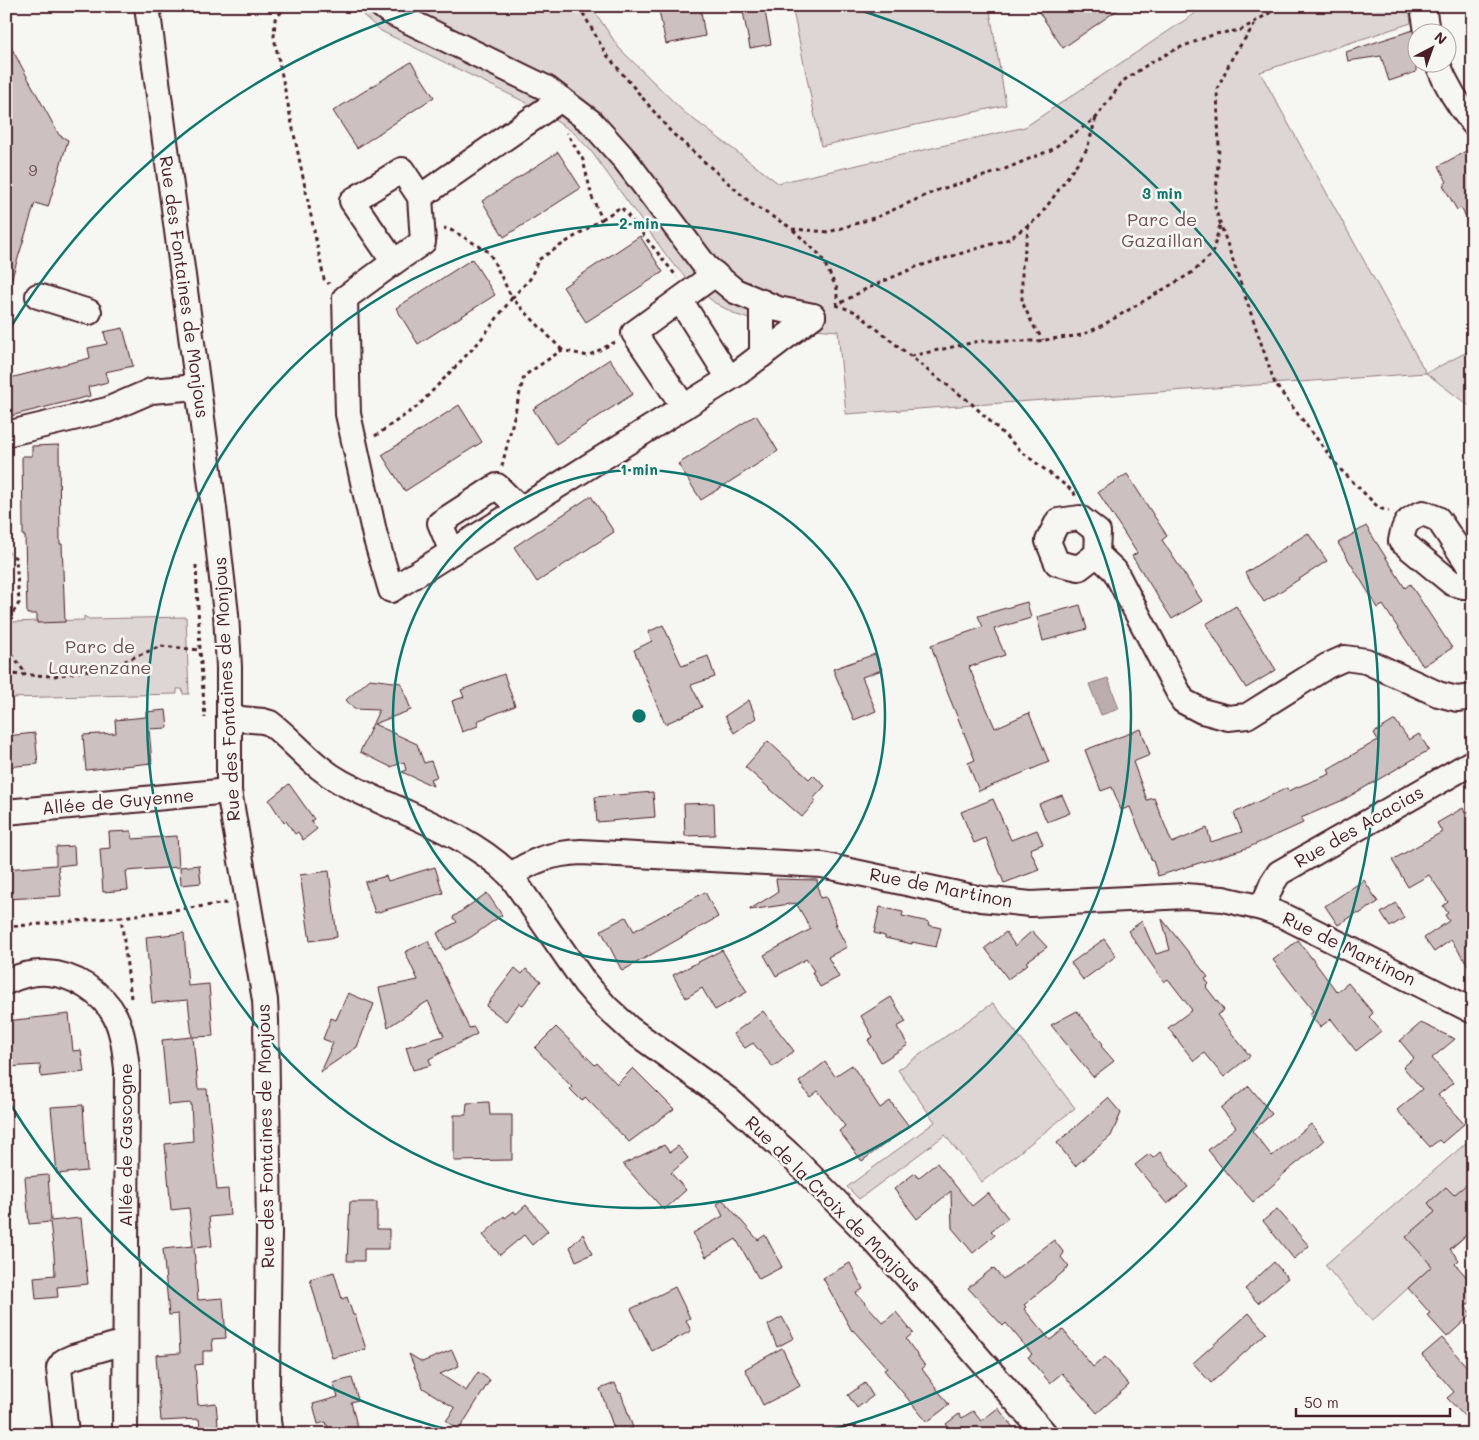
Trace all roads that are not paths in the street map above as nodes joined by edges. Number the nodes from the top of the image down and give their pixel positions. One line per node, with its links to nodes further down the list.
1 (147, 6): 17 (street, Rue des Fontaines de Monjous)
2 (382, 6): 6 (street)
3 (1423, 6): 4 (street)
4 (1425, 22)
5 (1441, 72): 7 (street)
6 (556, 103): 8 (street); 10 (street)
7 (1473, 123)
8 (420, 197): 9 (street); 9 (street)
9 (394, 262): 21 (street)
10 (715, 274): 12 (street); 13 (street)
11 (38, 296): 14 (street)
12 (685, 296): 16 (street); 18 (street)
13 (762, 302): 15 (street); 15 (street)
14 (89, 312)
15 (762, 355): 16 (street)
16 (729, 378): 18 (street)
17 (197, 387): 19 (street); 26 (street, Rue des Fontaines de Monjous)
18 (684, 407): 20 (street)
19 (6, 434)
20 (520, 509): 21 (street); 21 (street)
21 (452, 552)
22 (1097, 554): 22 (street); 25 (street)
23 (1473, 570): 24 (street)
24 (1473, 583)
25 (1473, 697)
26 (229, 718): 28 (street, Rue des Fontaines de Monjous); 30 (street, Rue de la Croix de Monjous)
27 (1473, 762): 31 (street, Rue des Acacias)
28 (229, 791): 29 (street, Allée de Guyenne); 37 (street, Rue des Fontaines de Monjous)
29 (6, 812)
30 (511, 876): 31 (street, Rue de Martinon); 38 (street, Rue de la Croix de Monjous)
31 (1262, 908): 33 (street, Rue de Martinon)
32 (6, 982): 34 (street, Allée de Gascogne)
33 (1473, 1011)
34 (125, 1342): 35 (street); 36 (street, Allée de Gascogne)
35 (66, 1434)
36 (125, 1434)
37 (270, 1434)
38 (1045, 1434)

